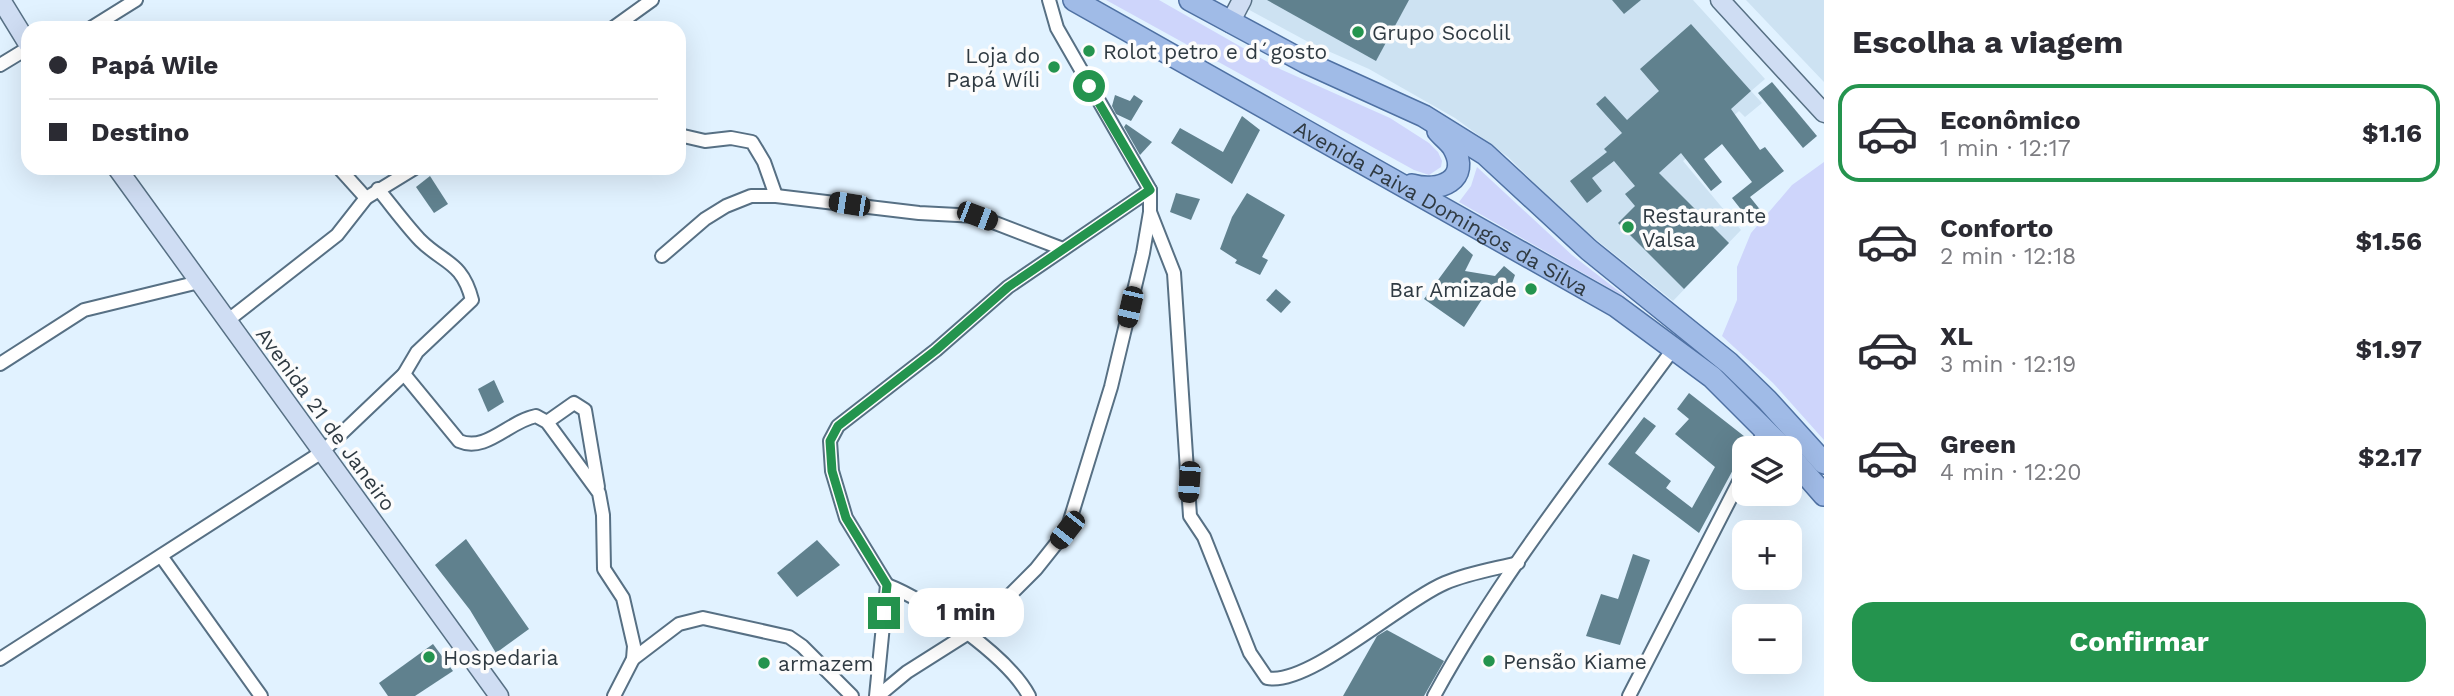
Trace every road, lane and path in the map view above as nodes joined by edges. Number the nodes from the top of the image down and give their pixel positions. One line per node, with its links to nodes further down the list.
1 (1, 0): 12 (main road)
2 (136, 0): 9 (street)
3 (652, 0): 10 (street)
4 (1049, 0): 23 (street)
5 (1074, 0): 21 (main road, Avenida Paiva Domingos da Silva)
6 (1190, 0): 11 (main road, Avenida Paiva Domingos da Silva)
7 (1242, 0): 11 (main road)
8 (1720, 0): 15 (main road)
9 (102, 21)
10 (623, 21)
11 (1230, 23): 16 (main road, Avenida Paiva Domingos da Silva)
12 (21, 34)
13 (21, 51): 14 (street)
14 (0, 65)
15 (1824, 113)
16 (1424, 116): 21 (main road); 39 (main road, Avenida Paiva Domingos da Silva)
17 (686, 137): 24 (street)
18 (122, 175): 29 (main road, Avenida 21 de Janeiro)
19 (345, 175): 25 (street)
20 (403, 175): 22 (street)
21 (1391, 179): 31 (main road, Avenida Paiva Domingos da Silva)
22 (378, 189): 25 (street); 33 (street)
23 (1150, 190): 26 (street); 27 (street)
24 (776, 196): 27 (street); 28 (street)
25 (366, 198): 30 (street)
26 (1150, 212): 45 (street); 47 (street)
27 (1063, 249): 46 (street)
28 (662, 256)
29 (199, 282): 30 (main road, Avenida 21 de Janeiro); 32 (street)
30 (227, 321): 38 (main road, Avenida 21 de Janeiro)
31 (1674, 348): 35 (main road, Avenida Paiva Domingos da Silva); 45 (street)
32 (0, 364)
33 (404, 374): 34 (street); 38 (street)
34 (547, 422): 41 (street); 41 (street)
35 (1766, 428): 36 (street); 37 (main road, Avenida Paiva Domingos da Silva)
36 (1762, 436)
37 (1773, 436)
38 (322, 452): 44 (street); 51 (main road, Avenida 21 de Janeiro)
39 (1824, 463)
40 (1802, 470): 43 (main road)
41 (599, 493): 49 (street)
42 (1732, 495): 57 (street)
43 (1824, 495)
44 (161, 556): 48 (street); 50 (street)
45 (1518, 563): 56 (street)
46 (887, 585): 47 (street); 54 (street)
47 (967, 634): 54 (street); 55 (street)
48 (0, 659)
49 (633, 659): 52 (street); 53 (street)
50 (261, 696)
51 (499, 696)
52 (614, 696)
53 (852, 696)
54 (877, 696)
55 (1029, 696)
56 (1434, 696)
57 (1629, 696)

